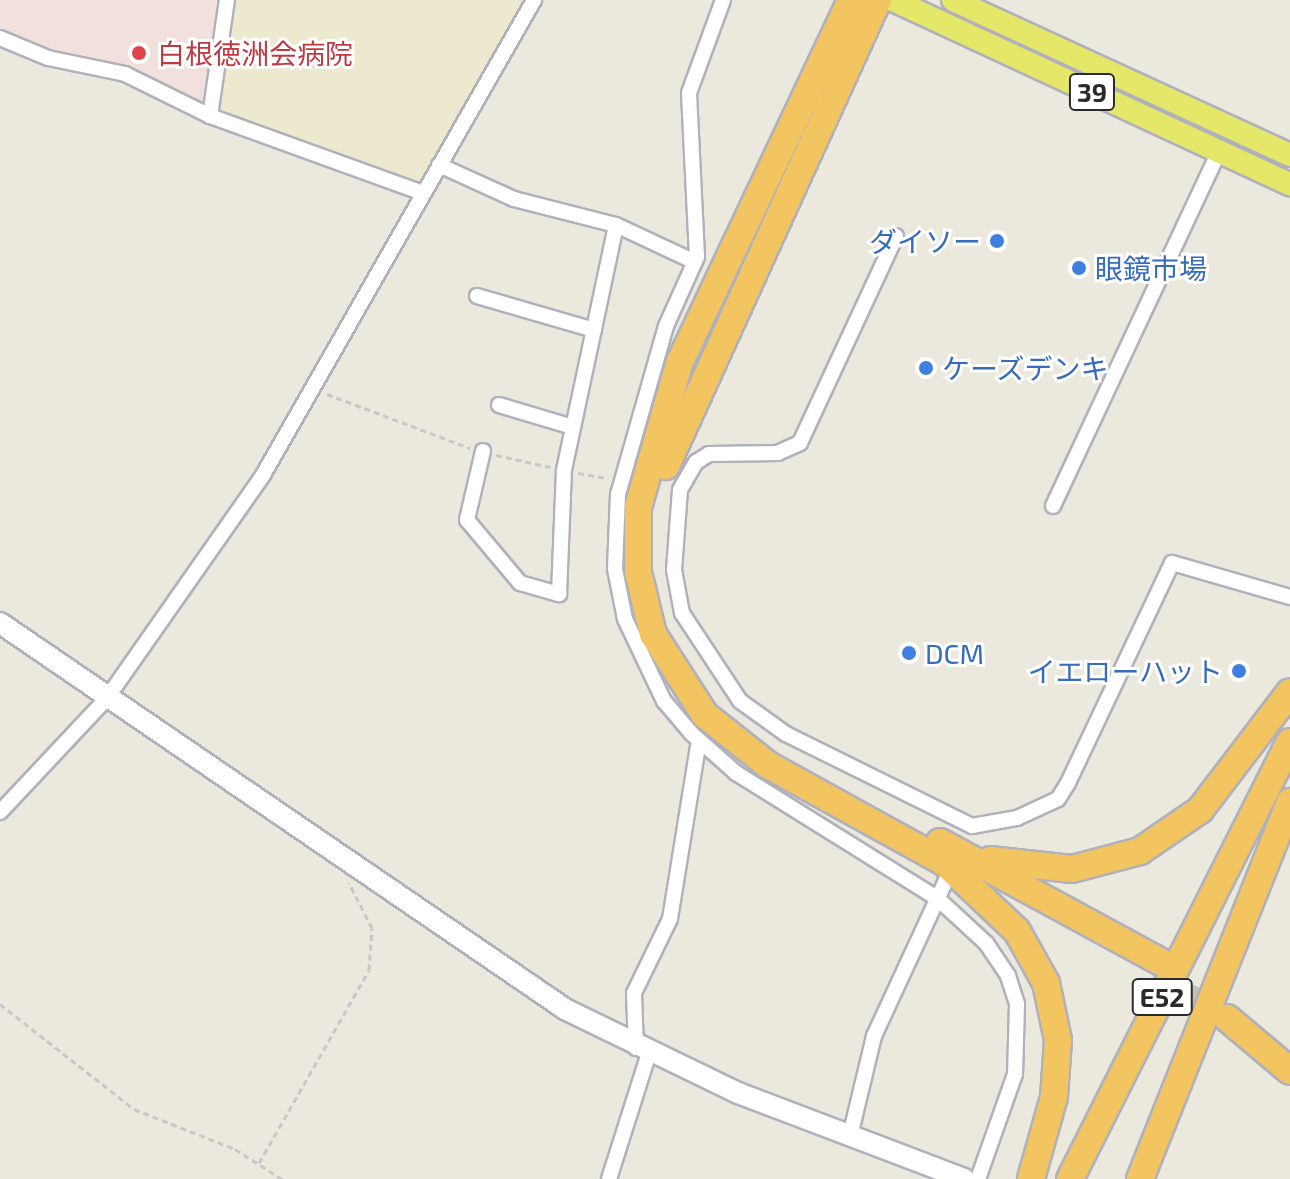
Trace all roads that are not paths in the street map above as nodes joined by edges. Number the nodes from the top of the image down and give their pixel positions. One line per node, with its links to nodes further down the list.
1 (227, 0): 9 (street)
2 (534, 0): 12 (street)
3 (723, 0): 17 (street)
4 (851, 0): 35 (highway)
5 (878, 0): 35 (highway)
6 (893, 0): 10 (main road, 39)
7 (953, 0): 11 (main road, 39)
8 (0, 38): 9 (street)
9 (210, 116): 14 (street)
10 (1219, 152): 13 (main road, 39); 23 (street)
11 (1290, 155)
12 (439, 165): 14 (street); 15 (street)
13 (1290, 184)
14 (423, 193): 27 (street)
15 (616, 225): 17 (street); 19 (street)
16 (896, 236): 34 (street)
17 (695, 262): 28 (street)
18 (477, 296): 19 (street)
19 (594, 330): 21 (street)
20 (499, 405): 21 (street)
21 (573, 427): 22 (street)
22 (483, 451)
23 (1053, 506)
24 (1290, 597): 34 (street)
25 (0, 623): 27 (street)
26 (1290, 692): 35 (highway)
27 (107, 698): 32 (street); 39 (street)
28 (699, 740): 36 (street); 39 (street)
29 (1290, 742): 33 (highway, E52)
30 (1290, 768): 33 (highway, E52)
31 (1290, 802): 33 (highway)
32 (0, 812)
33 (1266, 821): 46 (highway, E52); 47 (highway, E52); 48 (highway)
34 (972, 826): 35 (street)
35 (952, 857): 36 (street); 37 (highway); 45 (highway)
36 (937, 898): 41 (street); 44 (street)
37 (1157, 970)
38 (1290, 1046): 40 (highway)
39 (643, 1050): 41 (street); 42 (street)
40 (1290, 1071)
41 (850, 1136): 43 (street)
42 (609, 1179)
43 (964, 1179)
44 (978, 1179)
45 (1031, 1179)
46 (1070, 1179)
47 (1086, 1179)
48 (1140, 1179)

